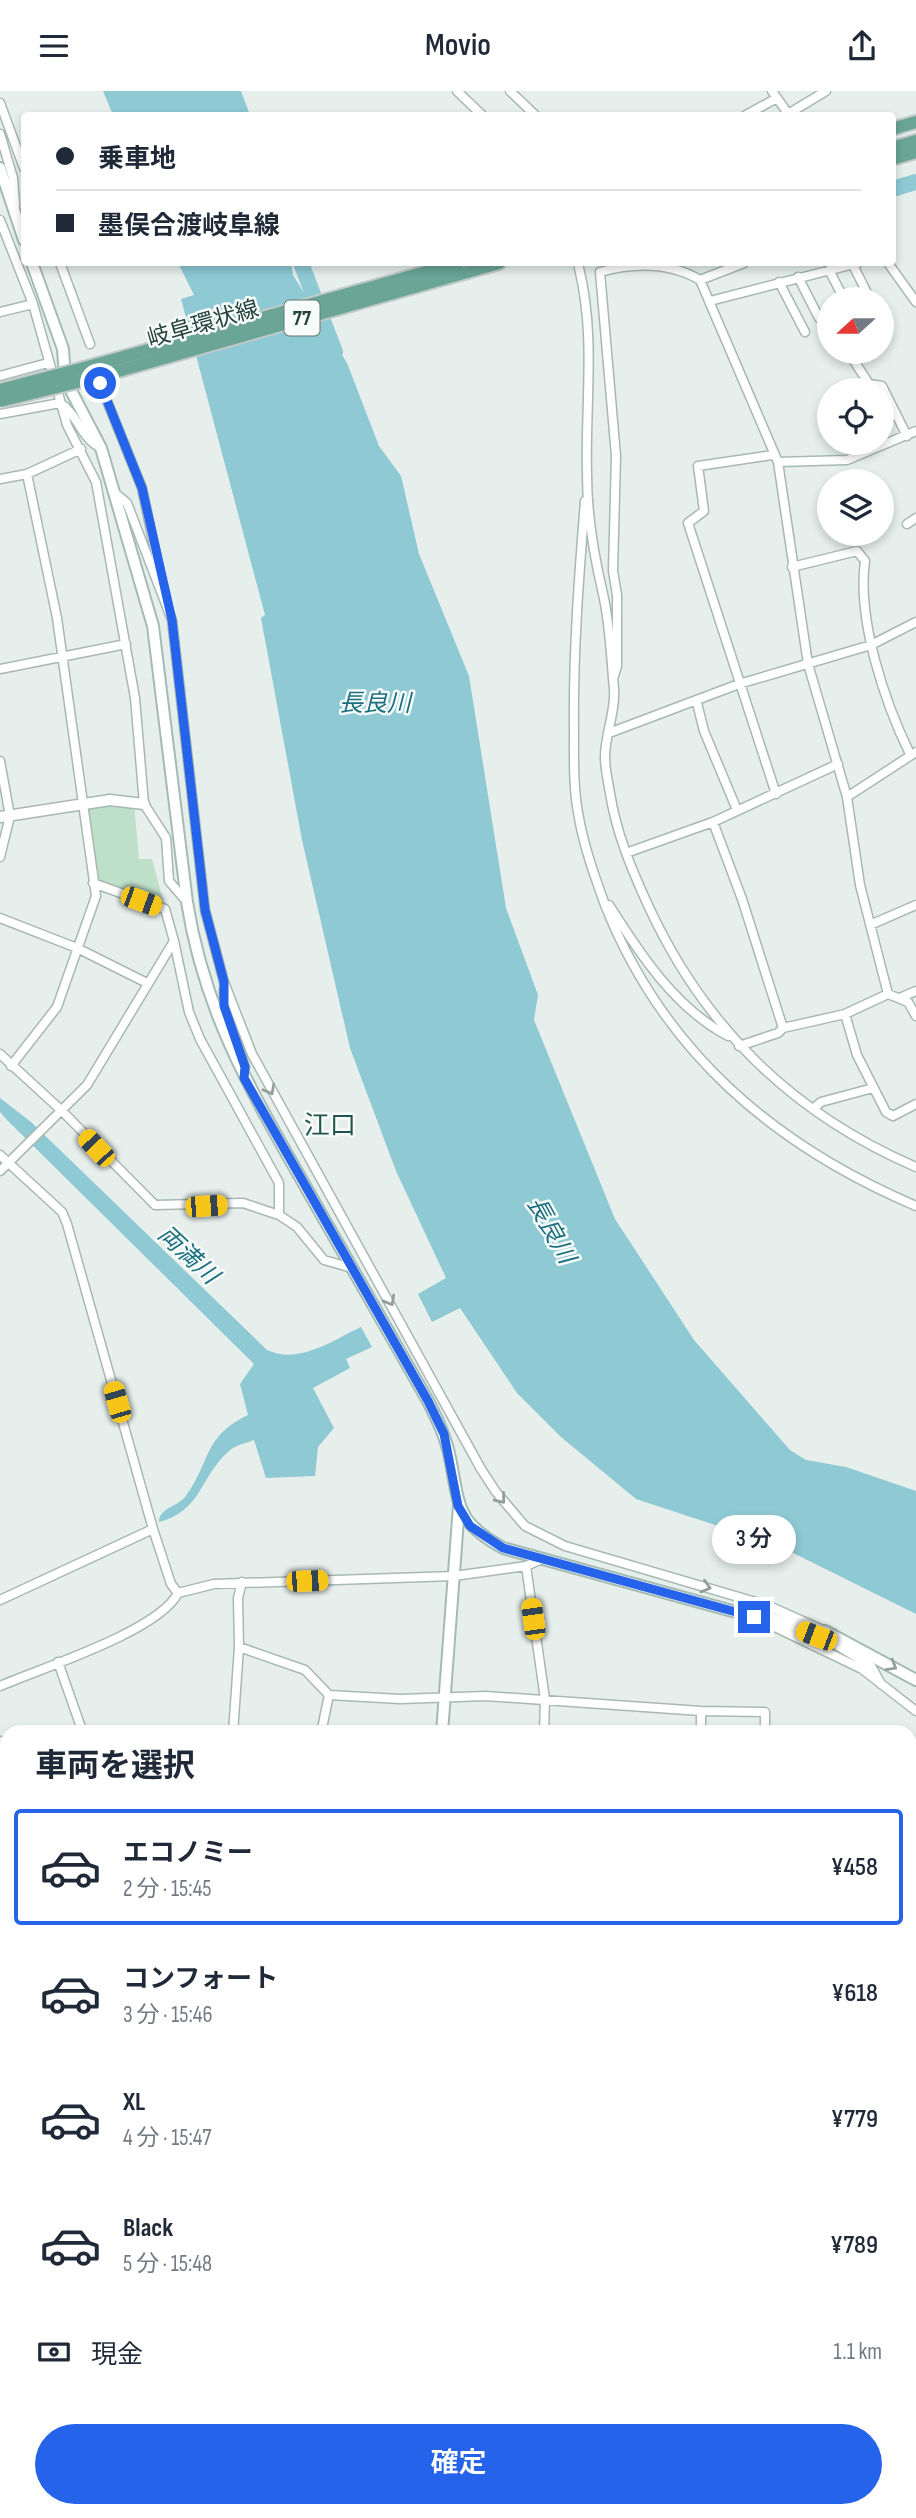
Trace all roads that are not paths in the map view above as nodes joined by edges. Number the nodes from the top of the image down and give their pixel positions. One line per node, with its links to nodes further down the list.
1 (457, 91): 6 (street)
2 (510, 91): 7 (street)
3 (826, 91): 10 (street)
4 (775, 95): 8 (street); 9 (street)
5 (0, 106): 20 (street)
6 (479, 112)
7 (532, 112)
8 (750, 112)
9 (786, 112)
10 (793, 112)
11 (916, 122): 12 (main road)
12 (896, 128)
13 (916, 130): 15 (main road)
14 (0, 134): 22 (street)
15 (896, 136)
16 (916, 141): 17 (main road)
17 (896, 147)
18 (916, 152): 19 (main road)
19 (896, 158)
20 (21, 160)
21 (0, 168): 22 (main road)
22 (15, 215): 24 (main road)
23 (0, 220): 44 (street)
24 (21, 232)
25 (33, 266): 58 (main road)
26 (61, 266): 48 (street)
27 (448, 266): 51 (main road, 岐阜環状線 / 77)
28 (488, 266): 51 (main road, 岐阜環状線 / 77)
29 (620, 266): 75 (street)
30 (648, 266): 38 (street)
31 (736, 266): 38 (street)
32 (843, 266): 36 (street)
33 (855, 266): 41 (street)
34 (890, 266): 43 (street)
35 (579, 268): 63 (street)
36 (829, 270): 37 (street); 40 (street)
37 (798, 277): 39 (street); 46 (street)
38 (700, 280): 42 (street)
39 (779, 282): 42 (street); 47 (street)
40 (838, 287)
41 (865, 287)
42 (710, 301): 60 (street)
43 (916, 302)
44 (33, 304): 45 (street); 49 (street)
45 (0, 312)
46 (817, 314)
47 (805, 332)
48 (90, 344)
49 (48, 363): 52 (street); 55 (street)
50 (856, 364): 57 (street)
51 (96, 372): 53 (main road, 岐阜環状線 / 77, bridge); 54 (main road, 岐阜環状線 / 77, bridge); 68 (street)
52 (0, 376)
53 (0, 390)
54 (0, 401)
55 (60, 403): 56 (street); 58 (street); 59 (street)
56 (0, 414)
57 (912, 434): 60 (street)
58 (101, 448): 64 (main road)
59 (81, 449): 61 (street); 70 (street)
60 (775, 459): 67 (street); 76 (street)
61 (27, 474): 62 (street); 72 (street)
62 (0, 479)
63 (587, 480): 75 (street); 92 (street)
64 (114, 492): 68 (street); 93 (main road)
65 (916, 518): 66 (street)
66 (907, 523)
67 (792, 567): 71 (street); 73 (street)
68 (165, 598): 99 (street)
69 (916, 622): 71 (street)
70 (126, 644): 72 (street); 85 (street)
71 (872, 645): 73 (street); 79 (street)
72 (62, 656): 74 (street); 84 (street)
73 (808, 664): 76 (street); 81 (street)
74 (0, 669)
75 (612, 679): 78 (street)
76 (739, 684): 77 (street); 82 (street)
77 (697, 703): 78 (street); 86 (street)
78 (609, 733): 89 (street)
79 (913, 753): 83 (street)
80 (0, 761): 87 (street)
81 (838, 764): 82 (street); 83 (street)
82 (776, 794): 86 (street)
83 (847, 797): 96 (street)
84 (81, 804): 85 (street); 87 (street); 91 (street)
85 (144, 804): 93 (street)
86 (737, 810): 88 (street)
87 (5, 817): 90 (street)
88 (713, 822): 89 (street); 106 (street)
89 (626, 853): 107 (street)
90 (0, 857)
91 (93, 883): 97 (street); 98 (street)
92 (598, 886): 107 (street); 119 (street)
93 (187, 902): 110 (main road)
94 (916, 905): 96 (street)
95 (0, 918): 98 (street)
96 (870, 925): 102 (street)
97 (174, 941): 100 (street); 120 (street)
98 (77, 948): 100 (street); 109 (street)
99 (224, 982): 110 (street); 131 (street, one-way to 131)
100 (147, 983): 114 (street)
101 (916, 991): 103 (street)
102 (888, 994): 103 (street); 104 (street)
103 (901, 997): 105 (street)
104 (845, 1014): 106 (street); 111 (street)
105 (916, 1016)
106 (783, 1028): 107 (street)
107 (737, 1043): 113 (street)
108 (0, 1054): 109 (street)
109 (11, 1066): 114 (street)
110 (244, 1078): 121 (main road)
111 (873, 1088): 112 (street); 113 (street)
112 (916, 1104)
113 (814, 1109): 117 (street)
114 (60, 1113): 116 (street); 120 (street)
115 (0, 1156): 116 (street)
116 (10, 1162): 118 (street); 123 (street)
117 (916, 1167)
118 (0, 1171)
119 (916, 1206)
120 (279, 1215): 121 (street)
121 (352, 1268): 122 (main road)
122 (458, 1506): 124 (main road); 126 (main road)
123 (153, 1529): 128 (street); 129 (street)
124 (543, 1559): 125 (street); 130 (main road)
125 (526, 1566): 126 (street); 139 (street)
126 (454, 1576): 127 (street); 138 (main road)
127 (242, 1582): 128 (street); 132 (street)
128 (178, 1593): 133 (street)
129 (0, 1600)
130 (754, 1617): 131 (main road); 135 (street)
131 (825, 1631): 134 (main road, one-way to 134); 135 (street)
132 (239, 1647): 137 (street); 143 (street)
133 (58, 1662): 136 (street); 142 (street)
134 (916, 1680)
135 (881, 1684): 141 (street)
136 (0, 1686)
137 (329, 1695): 138 (street); 144 (street)
138 (444, 1698): 139 (street); 145 (main road)
139 (545, 1699): 140 (street); 146 (street)
140 (701, 1711): 147 (street); 148 (street)
141 (916, 1711)
142 (80, 1725)
143 (234, 1725)
144 (323, 1725)
145 (442, 1725)
146 (544, 1725)
147 (701, 1725)
148 (765, 1725)

